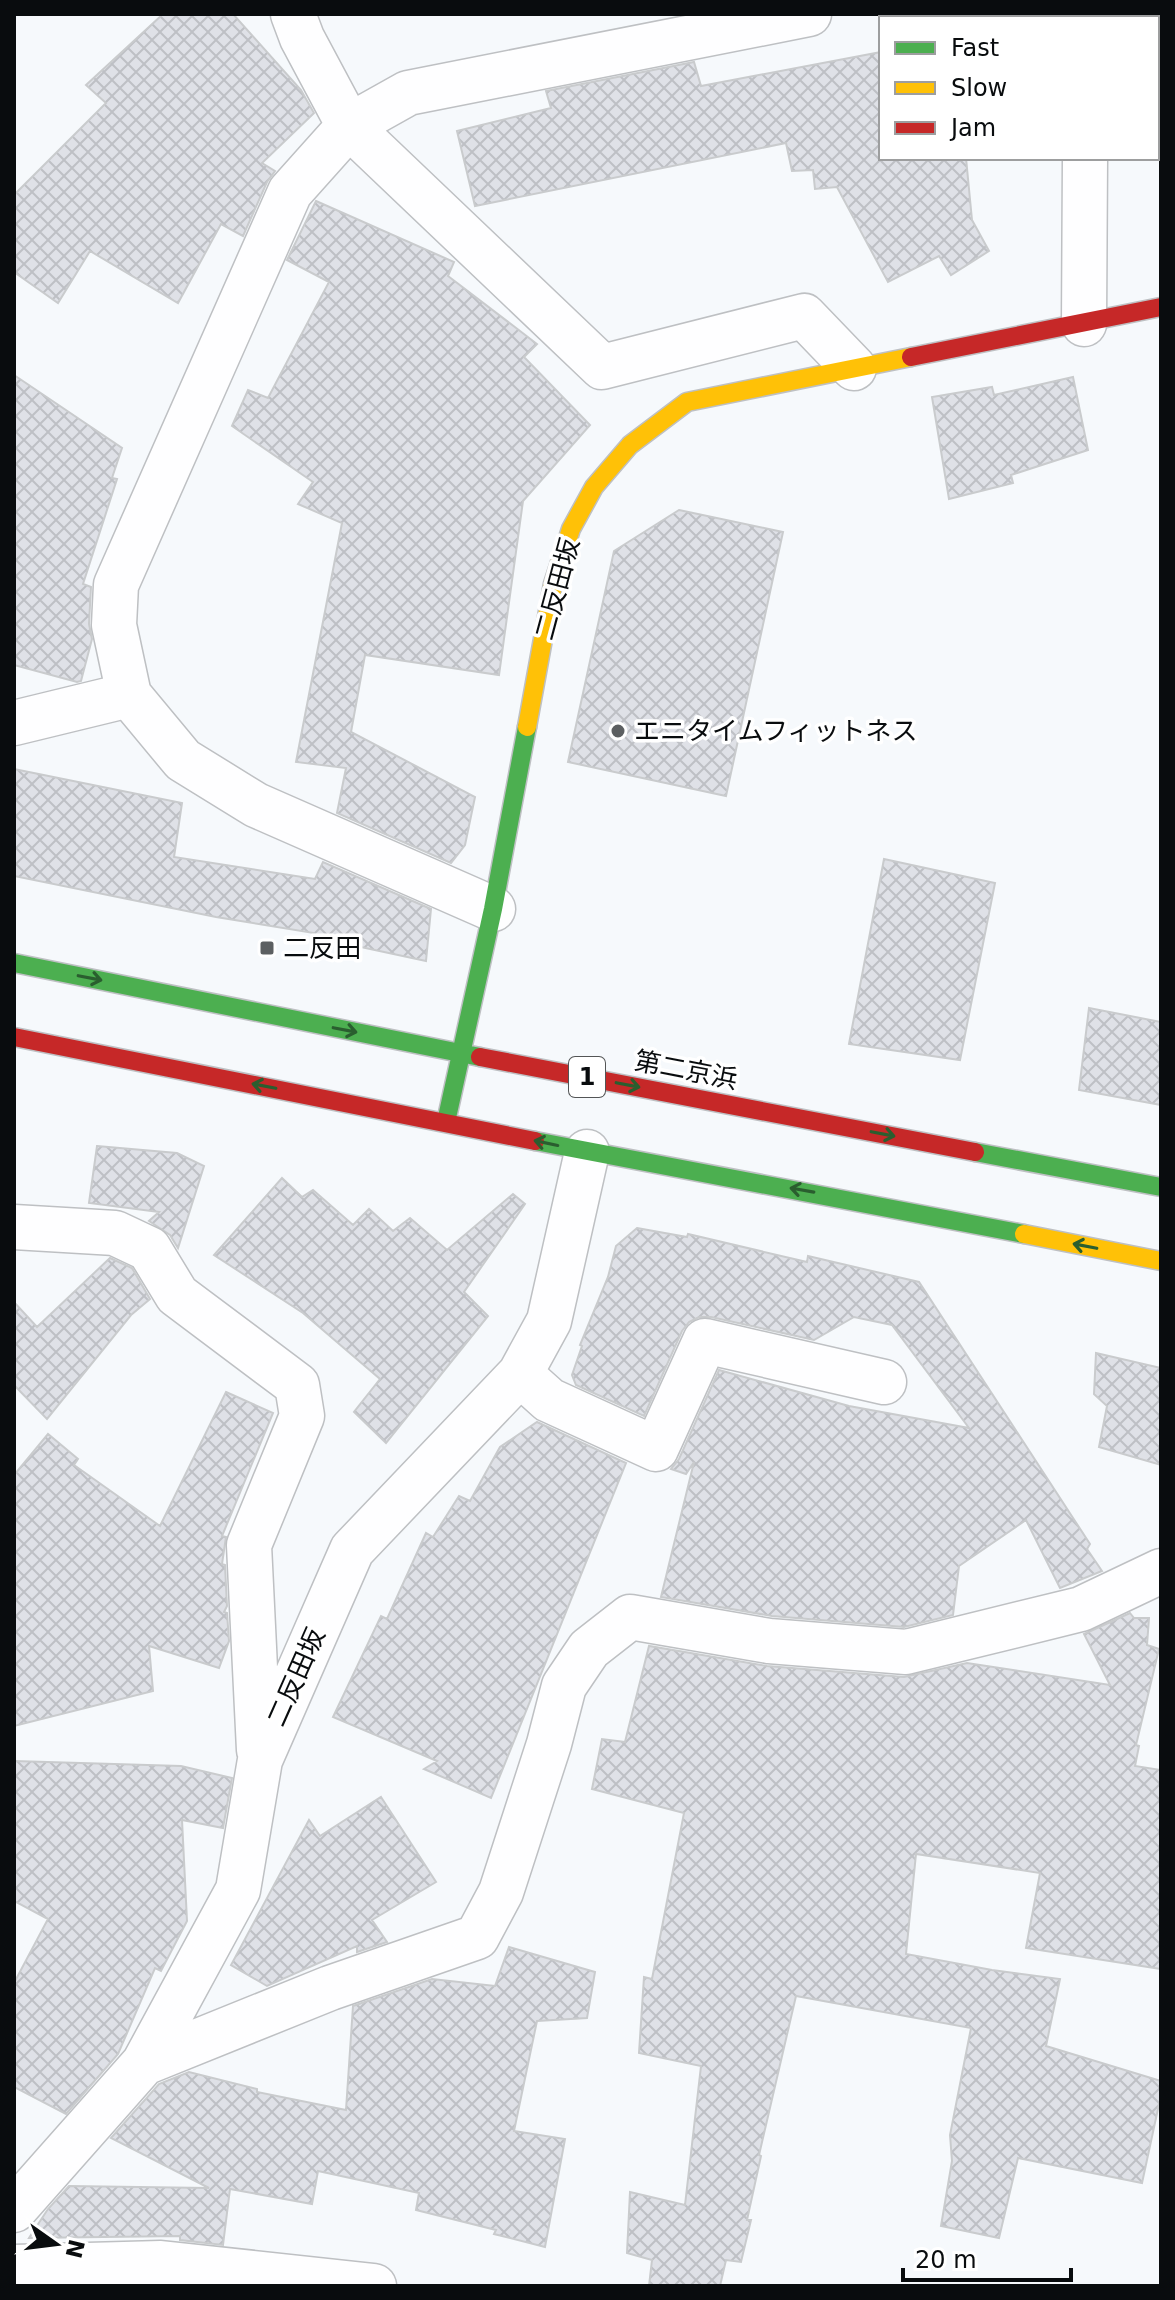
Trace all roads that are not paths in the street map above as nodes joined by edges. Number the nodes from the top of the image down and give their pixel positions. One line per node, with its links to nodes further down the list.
1 (293, 14): 4 (street)
2 (809, 14): 3 (street)
3 (621, 33): 4 (street)
4 (349, 126): 8 (street); 9 (street)
5 (1085, 160): 7 (street)
6 (1161, 307): 7 (main road, 二反田坂)
7 (1084, 324): 8 (main road, 二反田坂)
8 (854, 368): 11 (main road, 二反田坂)
9 (129, 695): 10 (street); 11 (street)
10 (14, 723)
11 (493, 909): 14 (main road, 二反田坂)
12 (14, 963): 14 (main road, 第二京浜 / 1, one-way to 14)
13 (14, 1037): 15 (main road, one-way to 13)
14 (460, 1053): 15 (main road, 二反田坂); 17 (main road, 第二京浜 / 1, one-way to 17)
15 (446, 1122): 16 (main road, one-way to 15)
16 (587, 1152): 19 (main road, one-way to 16); 20 (street, 二反田坂)
17 (1161, 1187)
18 (14, 1227): 23 (street)
19 (1161, 1261)
20 (520, 1374): 21 (street); 23 (street, 二反田坂)
21 (884, 1382)
22 (1161, 1571): 24 (street)
23 (260, 1760): 24 (street, 二反田坂)
24 (144, 2063): 25 (street, 二反田坂)
25 (14, 2210)
26 (14, 2267): 27 (street)
27 (374, 2286)

